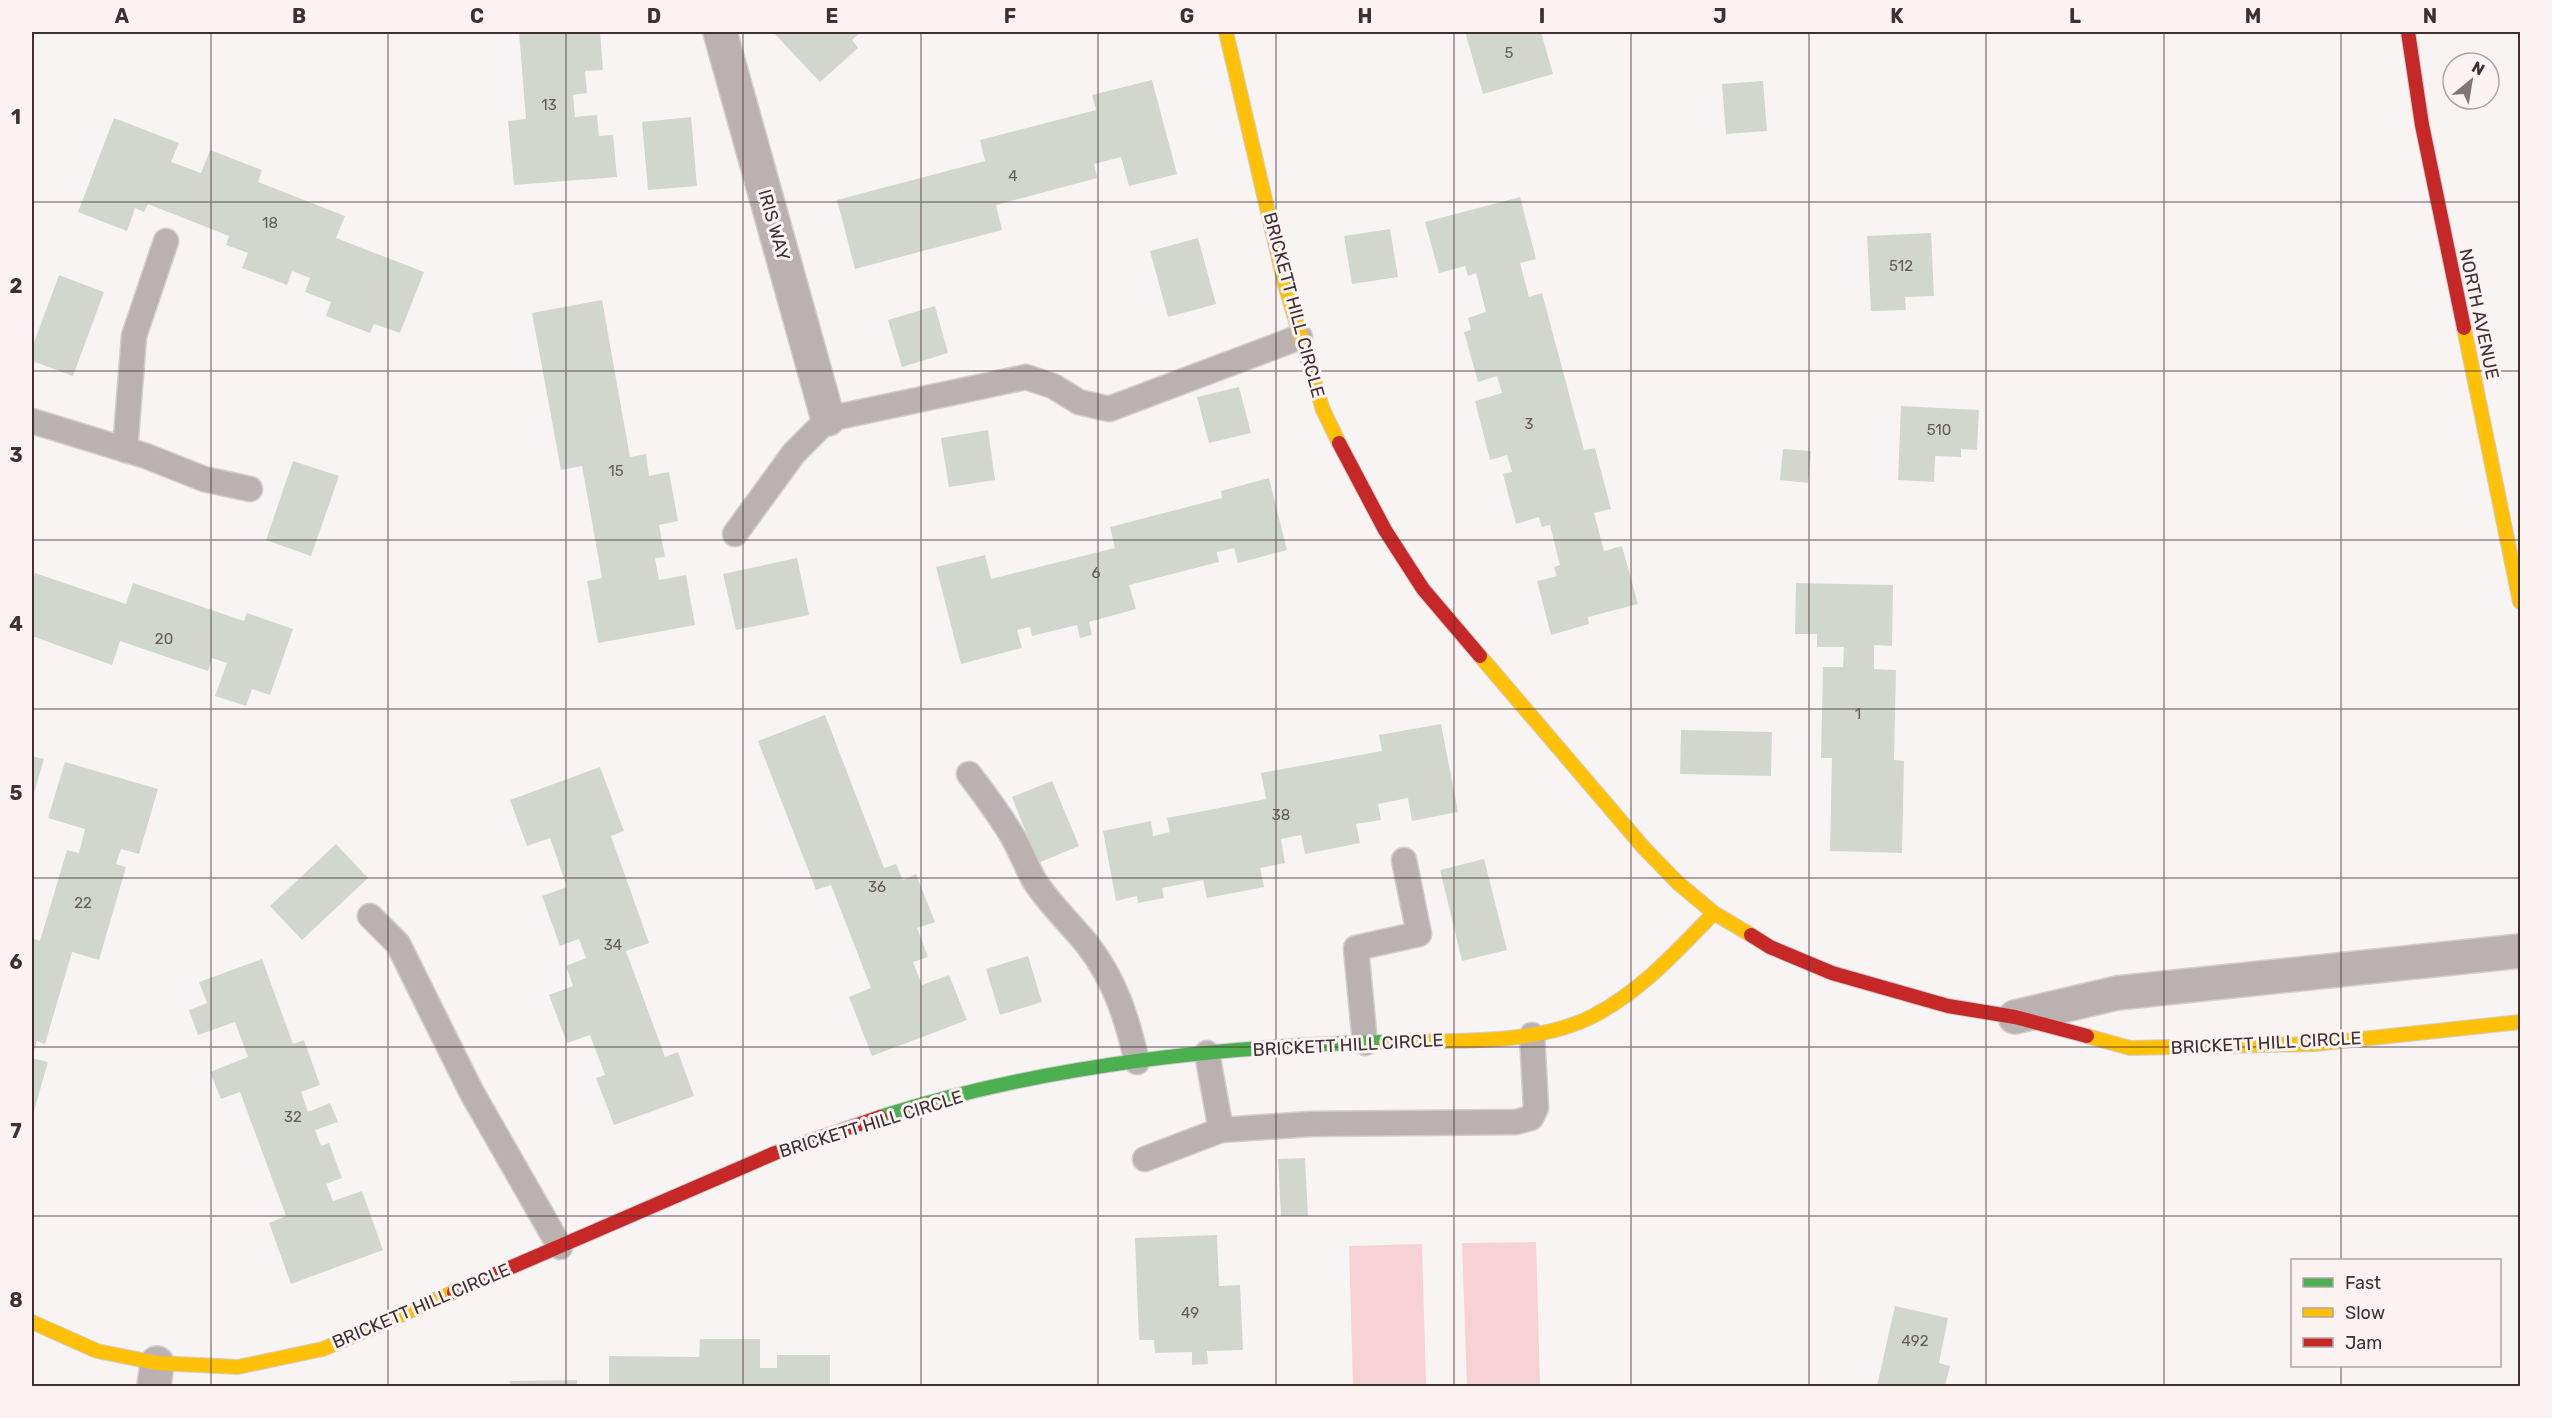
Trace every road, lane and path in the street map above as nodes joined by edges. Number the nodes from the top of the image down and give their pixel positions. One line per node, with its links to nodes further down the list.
1 (720, 32): 6 (street, IRIS WAY)
2 (1226, 32): 5 (street, BRICKETT HILL CIRCLE)
3 (2408, 32): 11 (street, NORTH AVENUE)
4 (166, 241): 8 (lane)
5 (1300, 337): 6 (lane); 14 (street, BRICKETT HILL CIRCLE)
6 (828, 419): 10 (lane)
7 (32, 421): 8 (lane)
8 (125, 450): 9 (lane)
9 (250, 489)
10 (735, 534)
11 (2520, 602)
12 (969, 774): 22 (lane)
13 (1404, 860): 20 (lane)
14 (1714, 913): 17 (street, BRICKETT HILL CIRCLE); 19 (street, BRICKETT HILL CIRCLE)
15 (370, 916): 25 (lane)
16 (2520, 951): 17 (street, BRICKETT HILL CIRCLE)
17 (2015, 1017): 18 (street, BRICKETT HILL CIRCLE)
18 (2520, 1022)
19 (1532, 1035): 20 (street, BRICKETT HILL CIRCLE); 23 (lane)
20 (1365, 1043): 21 (street, BRICKETT HILL CIRCLE)
21 (1207, 1053): 22 (street, BRICKETT HILL CIRCLE); 23 (lane)
22 (1137, 1062): 25 (street, BRICKETT HILL CIRCLE)
23 (1221, 1130): 24 (lane)
24 (1145, 1159)
25 (560, 1247): 27 (street, BRICKETT HILL CIRCLE)
26 (32, 1322): 27 (street, BRICKETT HILL CIRCLE)
27 (156, 1375)

